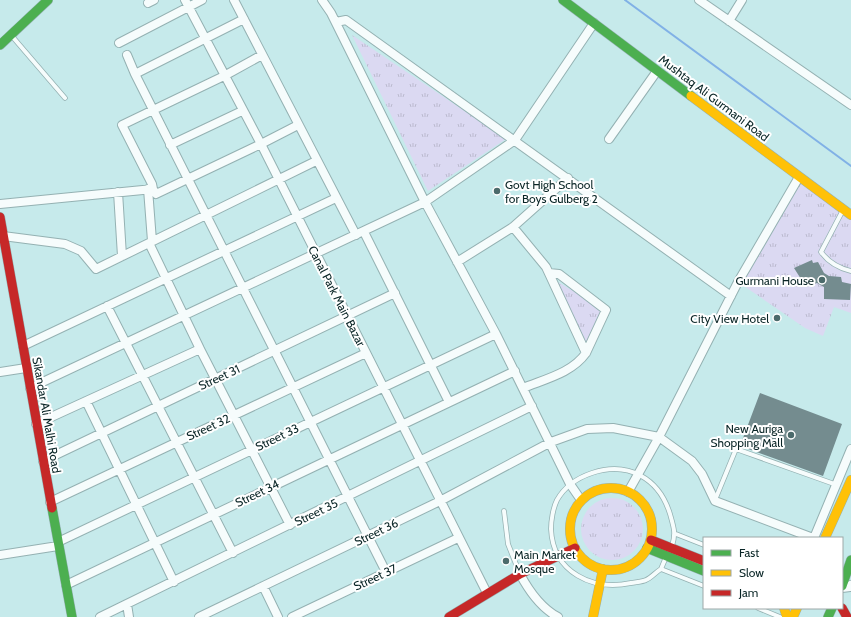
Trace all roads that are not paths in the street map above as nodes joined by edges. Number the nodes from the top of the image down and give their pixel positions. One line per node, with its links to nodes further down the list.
1 (48, 0): 13 (street)
2 (202, 0): 8 (street)
3 (234, 0): 9 (street)
4 (322, 0): 11 (street)
5 (563, 0): 12 (street, Mushtaq Ali Gurmani Road)
6 (699, 0): 10 (street)
7 (742, 0): 10 (street)
8 (186, 3): 14 (street, Canal Park Main Bazar); 15 (street)
9 (244, 19): 14 (street); 18 (street)
10 (729, 21): 23 (street)
11 (336, 22): 28 (street); 39 (street)
12 (594, 23): 19 (street, Mushtaq Ali Gurmani Road); 28 (street)
13 (11, 35): 16 (street); 22 (lane)
14 (204, 38): 20 (street); 21 (street, Canal Park Main Bazar)
15 (119, 43)
16 (0, 45)
17 (127, 55): 20 (street)
18 (262, 55): 21 (street); 26 (street)
19 (657, 71): 27 (street); 32 (street, Mushtaq Ali Gurmani Road)
20 (135, 74): 24 (street)
21 (224, 76): 24 (street); 25 (street, Canal Park Main Bazar)
22 (65, 98)
23 (851, 105)
24 (153, 110): 29 (street); 36 (street)
25 (242, 112): 29 (street); 30 (street, Canal Park Main Bazar)
26 (298, 125): 30 (street); 31 (street)
27 (609, 139)
28 (515, 140): 33 (street); 39 (street)
29 (170, 144): 34 (street)
30 (261, 144): 34 (street); 35 (street, Canal Park Main Bazar)
31 (316, 160): 35 (street); 38 (street)
32 (799, 177): 41 (street, Mushtaq Ali Gurmani Road); 59 (street)
33 (568, 178): 45 (street); 59 (street)
34 (188, 179): 36 (street); 42 (street)
35 (279, 180): 42 (street); 44 (street, Canal Park Main Bazar)
36 (151, 189): 37 (street); 49 (street)
37 (118, 192): 40 (street); 52 (street)
38 (336, 198): 44 (street); 48 (street)
39 (425, 202): 46 (street); 53 (street)
40 (0, 204)
41 (847, 213): 54 (lane)
42 (206, 215): 49 (street); 50 (street)
43 (0, 217): 47 (street, Sikandar Ali Malhi Road)
44 (297, 217): 50 (street); 51 (street, Canal Park Main Bazar)
45 (513, 227): 53 (street); 55 (street)
46 (364, 232): 48 (street); 58 (street)
47 (3, 236): 52 (street); 65 (street, Sikandar Ali Malhi Road)
48 (356, 236): 51 (street)
49 (151, 242): 52 (street); 56 (street)
50 (224, 251): 56 (street); 57 (street)
51 (316, 254): 57 (street); 62 (street, Canal Park Main Bazar)
52 (122, 256)
53 (457, 262): 63 (street)
54 (851, 271)
55 (549, 273): 69 (street); 69 (street)
56 (166, 278): 60 (street); 61 (street)
57 (242, 288): 61 (street); 67 (street)
58 (395, 292): 62 (street, Street 31); 70 (street)
59 (731, 296): 89 (street)
60 (107, 306): 64 (street); 65 (street)
61 (184, 316): 64 (street); 66 (street)
62 (348, 316): 67 (street, Street 31); 68 (street, Canal Park Main Bazar)
63 (496, 334): 70 (street, Street 33); 72 (street)
64 (126, 343): 74 (street); 78 (street)
65 (22, 346): 71 (street, Sikandar Ali Malhi Road)
66 (200, 349): 74 (street); 75 (street)
67 (274, 351): 75 (street, Street 31); 77 (street)
68 (366, 353): 76 (street, Canal Park Main Bazar); 77 (street, Street 32)
69 (586, 353): 79 (street)
70 (431, 364): 76 (street, Street 33); 81 (street)
71 (26, 368): 73 (street); 78 (street, Sikandar Ali Malhi Road)
72 (515, 371): 79 (street); 81 (street, Street 34)
73 (0, 372)
74 (142, 375): 80 (street); 82 (street)
75 (216, 379): 82 (street, Street 31); 84 (street)
76 (383, 386): 85 (street, Street 33); 87 (street, Canal Park Main Bazar)
77 (293, 387): 84 (street, Street 32); 85 (street)
78 (30, 388): 86 (street, Sikandar Ali Malhi Road)
79 (523, 388): 83 (street)
80 (86, 401): 86 (street); 88 (street)
81 (449, 402): 87 (street, Street 34)
82 (158, 406): 88 (street, Street 31); 90 (street)
83 (532, 406): 91 (street); 95 (street, Street 35)
84 (234, 415): 90 (street, Street 32); 92 (street)
85 (310, 421): 92 (street, Street 33); 94 (street)
86 (36, 424): 96 (street, Sikandar Ali Malhi Road)
87 (402, 424): 94 (street, Street 34); 95 (street, Canal Park Main Bazar)
88 (102, 433): 96 (street, Street 31); 97 (street)
89 (660, 437): 91 (street, Street 36); 98 (street); 108 (street)
90 (176, 442): 97 (street, Street 32); 99 (street)
91 (551, 442): 101 (street); 107 (street, Street 36)
92 (252, 449): 99 (street, Street 33); 103 (street)
93 (851, 449): 102 (street)
94 (329, 459): 103 (street, Street 34); 105 (street)
95 (420, 460): 105 (street, Street 35); 107 (street, Canal Park Main Bazar)
96 (43, 461): 109 (street, Sikandar Ali Malhi Road)
97 (119, 469): 109 (street, Street 32); 110 (street)
98 (637, 473): 101 (lane); 104 (street); 114 (lane)
99 (193, 477): 110 (street, Street 33); 112 (street)
100 (851, 480): 118 (street); 119 (street)
101 (570, 484): 106 (street); 130 (lane)
102 (837, 485): 108 (lane); 117 (street)
103 (271, 487): 112 (street, Street 34); 113 (street)
104 (628, 492): 106 (street); 123 (street)
105 (348, 496): 113 (street, Street 35); 115 (street)
106 (581, 500): 125 (street)
107 (440, 501): 115 (street, Street 36); 120 (street, Canal Park Main Bazar)
108 (715, 501): 116 (street)
109 (50, 502): 122 (street, Sikandar Ali Malhi Road)
110 (136, 504): 121 (street); 122 (street, Street 33)
111 (504, 511): 138 (lane)
112 (212, 515): 121 (street, Street 34); 128 (street)
113 (290, 525): 128 (street, Street 35)
114 (676, 534): 124 (lane); 127 (lane)
115 (367, 536): 137 (street); 143 (street, Street 36)
116 (810, 537)
117 (813, 537)
118 (825, 537)
119 (833, 537)
120 (458, 538): 137 (street, Street 37); 145 (street, Canal Park Main Bazar)
121 (155, 542): 139 (street); 141 (street, Street 34)
122 (58, 544): 129 (street, Street 33); 141 (street, Sikandar Ali Malhi Road)
123 (649, 544): 127 (street); 134 (street)
124 (703, 545)
125 (574, 548): 130 (street); 134 (street)
126 (851, 549): 133 (street)
127 (669, 552): 132 (street); 135 (lane); 136 (street)
128 (233, 553): 139 (street, Street 35)
129 (0, 555)
130 (557, 556): 138 (street); 142 (lane)
131 (851, 560): 140 (street)
132 (703, 561)
133 (843, 564)
134 (603, 569): 142 (street)
135 (661, 569): 142 (lane); 144 (lane)
136 (703, 570)
137 (386, 572): 154 (street, Street 37)
138 (520, 574): 145 (street); 156 (street)
139 (174, 582): 146 (street, Street 35)
140 (843, 584)
141 (66, 585): 149 (street, Sikandar Ali Malhi Road)
142 (600, 585): 157 (street)
143 (263, 586): 152 (street, Street 36); 153 (street)
144 (703, 586)
145 (487, 592): 148 (street)
146 (127, 604): 150 (street, Street 35); 151 (street)
147 (760, 609): 158 (lane)
148 (461, 614): 155 (street)
149 (72, 617)
150 (100, 617)
151 (129, 617)
152 (199, 617)
153 (278, 617)
154 (292, 617)
155 (449, 617)
156 (558, 617)
157 (593, 617)
158 (780, 617)

